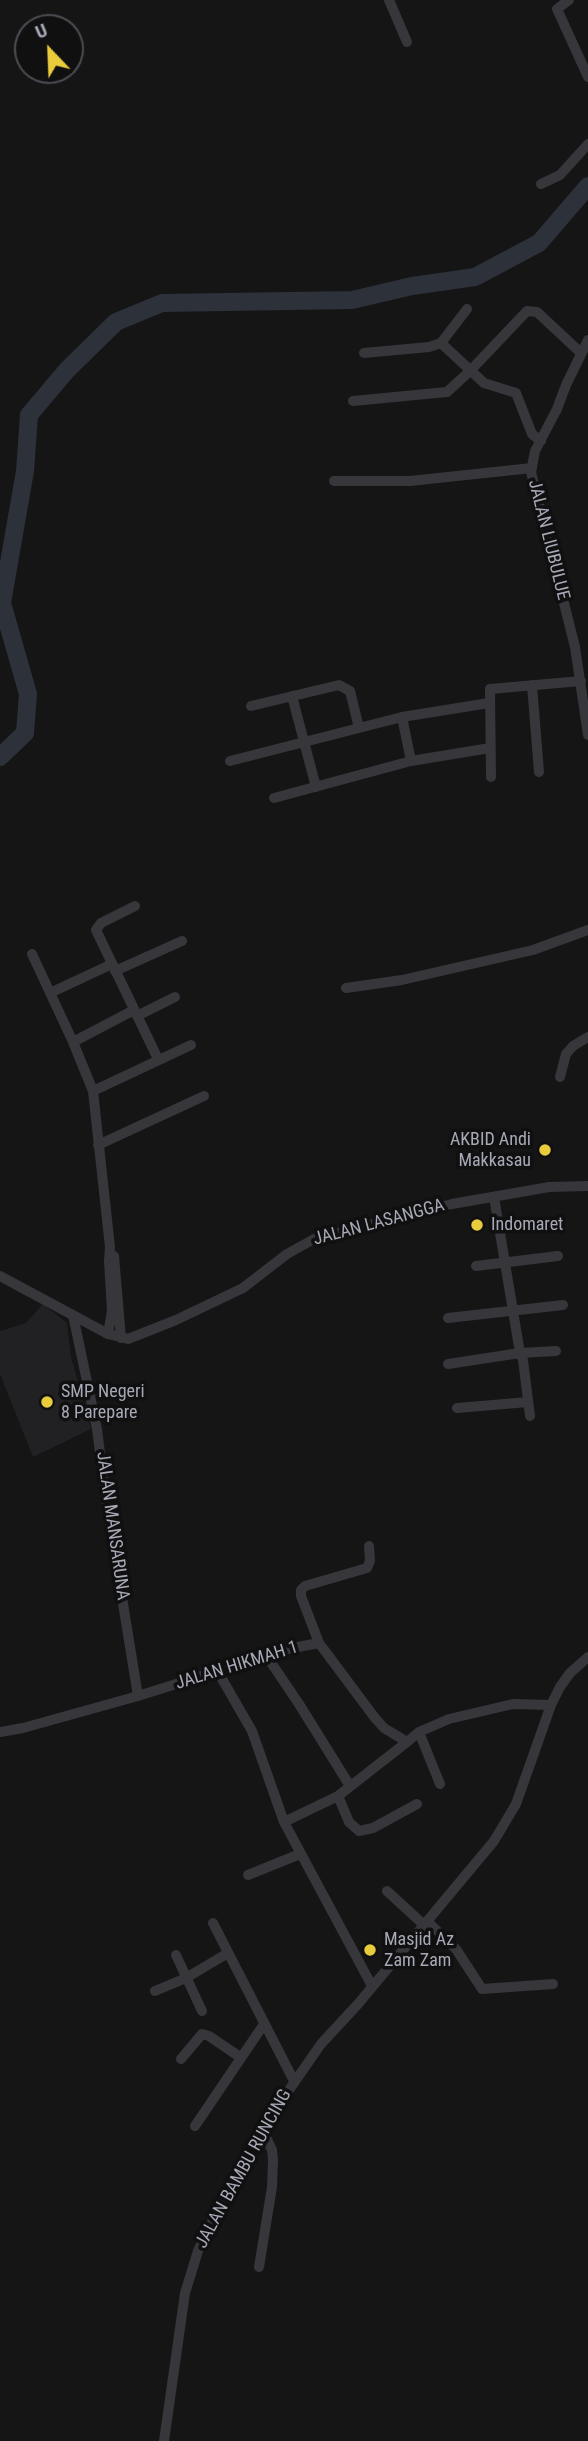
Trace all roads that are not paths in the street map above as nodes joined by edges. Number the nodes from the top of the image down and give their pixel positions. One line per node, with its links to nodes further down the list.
1 (389, 0): 4 (street)
2 (569, 0): 3 (street)
3 (555, 5): 5 (street)
4 (407, 43)
5 (588, 77)
6 (588, 144): 7 (street)
7 (541, 184)
8 (467, 309): 10 (street)
9 (588, 340): 12 (street, JALAN LIUBULUE)
10 (441, 343): 11 (street); 13 (street)
11 (364, 353)
12 (582, 353): 13 (street); 15 (street, JALAN LIUBULUE)
13 (470, 371): 14 (street); 15 (street)
14 (353, 401)
15 (541, 441): 16 (street, JALAN LIUBULUE)
16 (532, 468): 17 (street); 18 (street, JALAN LIUBULUE)
17 (334, 481)
18 (580, 681): 19 (street); 25 (street, JALAN LIUBULUE)
19 (532, 685): 21 (street); 30 (street)
20 (292, 695): 22 (street); 24 (street); 26 (street)
21 (489, 703): 23 (street); 27 (street)
22 (251, 706)
23 (402, 717): 24 (street); 29 (street)
24 (359, 728): 26 (street)
25 (588, 735)
26 (306, 742): 28 (street); 32 (street)
27 (490, 748): 29 (street); 31 (street)
28 (230, 761)
29 (411, 761): 32 (street)
30 (539, 772)
31 (491, 777)
32 (316, 787): 33 (street)
33 (274, 798)
34 (135, 906): 38 (street)
35 (588, 930): 39 (street)
36 (181, 941): 38 (street)
37 (32, 954): 40 (street)
38 (114, 967): 40 (street); 42 (street)
39 (346, 988)
40 (50, 993): 44 (street)
41 (175, 997): 42 (street)
42 (136, 1013): 44 (street); 46 (street)
43 (588, 1037): 47 (street)
44 (73, 1042): 48 (street)
45 (191, 1045): 46 (street)
46 (158, 1059): 48 (street)
47 (560, 1077)
48 (93, 1091): 50 (street)
49 (204, 1096): 50 (street)
50 (98, 1145): 53 (street)
51 (588, 1186): 52 (street, JALAN LASANGGA)
52 (494, 1196): 55 (street); 63 (street, JALAN LASANGGA)
53 (110, 1247): 62 (street); 63 (street)
54 (558, 1256): 55 (street)
55 (505, 1264): 56 (street); 59 (street)
56 (476, 1266)
57 (0, 1276): 60 (street)
58 (563, 1305): 59 (street)
59 (513, 1311): 61 (street); 65 (street)
60 (72, 1315): 62 (street); 75 (street, JALAN MANSARUNA)
61 (448, 1318)
62 (108, 1334): 63 (street)
63 (121, 1338)
64 (556, 1351): 65 (street)
65 (520, 1353): 66 (street); 67 (street)
66 (448, 1364)
67 (528, 1402): 68 (street); 69 (street)
68 (457, 1408)
69 (530, 1416)
70 (369, 1546): 71 (street)
71 (319, 1643): 72 (street, JALAN HIKMAH 1); 79 (street, JALAN HIKMAH 1)
72 (266, 1655): 74 (street, JALAN HIKMAH 1); 81 (street)
73 (587, 1659): 76 (street, JALAN BAMBU RUNCING)
74 (218, 1672): 75 (street, JALAN HIKMAH 1); 84 (street)
75 (138, 1696): 77 (street, JALAN HIKMAH 1)
76 (551, 1704): 78 (street); 89 (street, JALAN BAMBU RUNCING)
77 (0, 1732)
78 (419, 1732): 79 (street); 80 (street)
79 (407, 1742): 81 (street)
80 (440, 1784)
81 (349, 1786): 82 (street)
82 (338, 1796): 83 (street); 84 (street)
83 (417, 1804)
84 (284, 1822): 85 (street)
85 (300, 1854): 86 (street); 94 (street)
86 (248, 1875)
87 (387, 1891): 89 (street)
88 (212, 1923): 90 (street)
89 (426, 1923): 93 (street); 94 (street, JALAN BAMBU RUNCING)
90 (228, 1952): 92 (street); 97 (street)
91 (176, 1955): 92 (street)
92 (186, 1978): 95 (street); 96 (street)
93 (553, 1984)
94 (372, 1986): 100 (street, JALAN BAMBU RUNCING)
95 (155, 1991)
96 (202, 2011)
97 (264, 2024): 98 (street); 100 (street)
98 (240, 2057): 99 (street); 101 (street)
99 (181, 2059)
100 (294, 2081): 102 (street, JALAN BAMBU RUNCING)
101 (195, 2126)
102 (262, 2129): 103 (street); 104 (street, JALAN BAMBU RUNCING)
103 (259, 2267)
104 (164, 2441)

